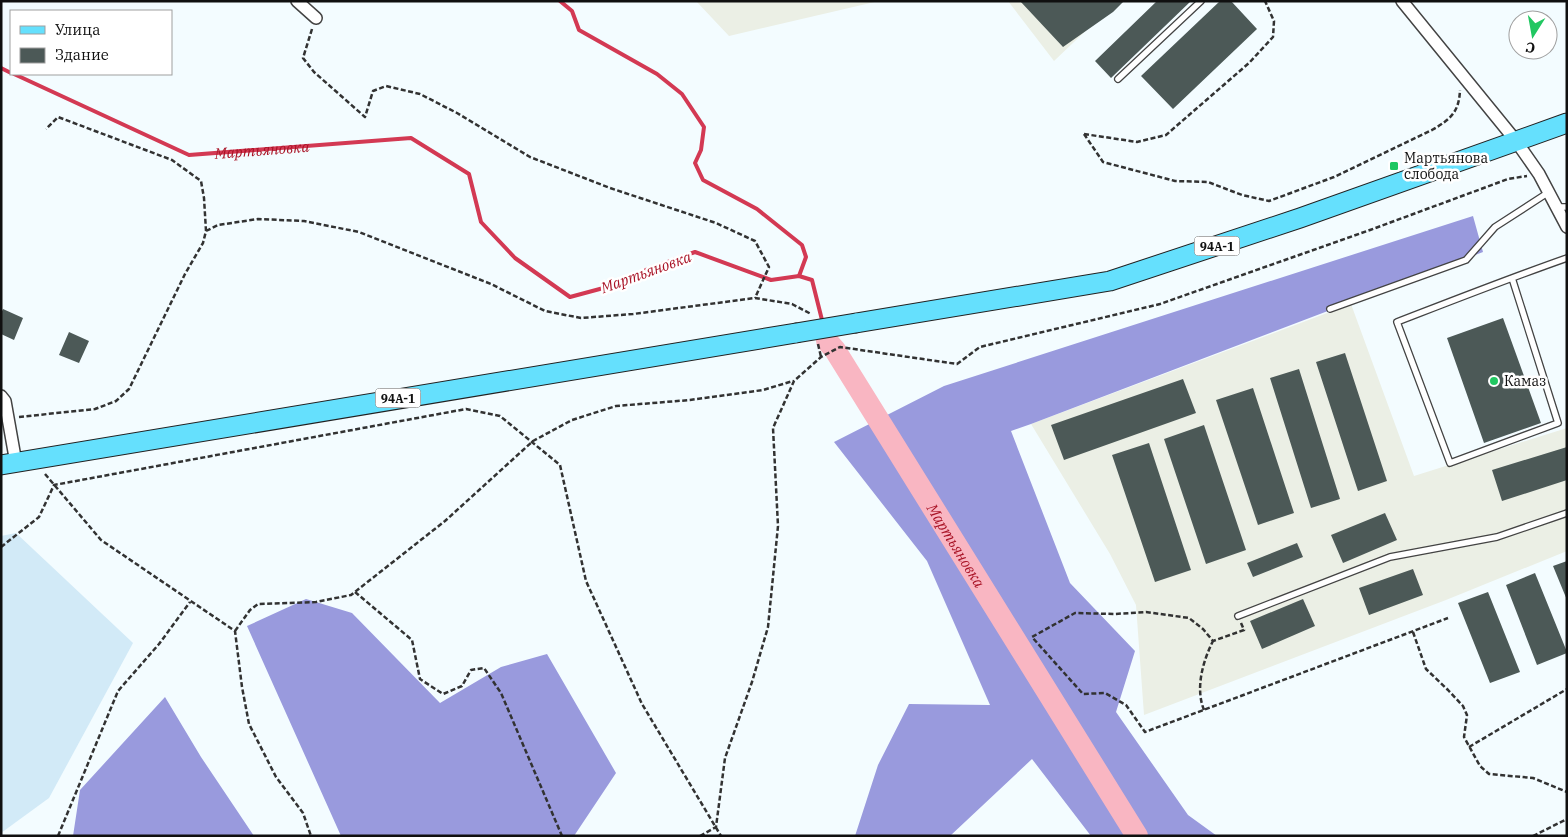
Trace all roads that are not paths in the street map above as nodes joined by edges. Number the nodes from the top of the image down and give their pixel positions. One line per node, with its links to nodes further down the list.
1 (297, 1): 4 (street)
2 (1201, 1): 5 (lane)
3 (1402, 1): 7 (street)
4 (316, 18)
5 (1118, 79)
6 (1567, 123): 7 (main road, 94А-1)
7 (1516, 141): 8 (street); 15 (main road, 94А-1, bridge)
8 (1549, 192): 9 (street); 13 (lane)
9 (1562, 207): 10 (street)
10 (1567, 227)
11 (1567, 258): 12 (lane)
12 (1512, 278): 12 (lane)
13 (1330, 309)
14 (3, 398): 15 (street)
15 (17, 462)
16 (1567, 512): 17 (lane)
17 (1238, 616)

